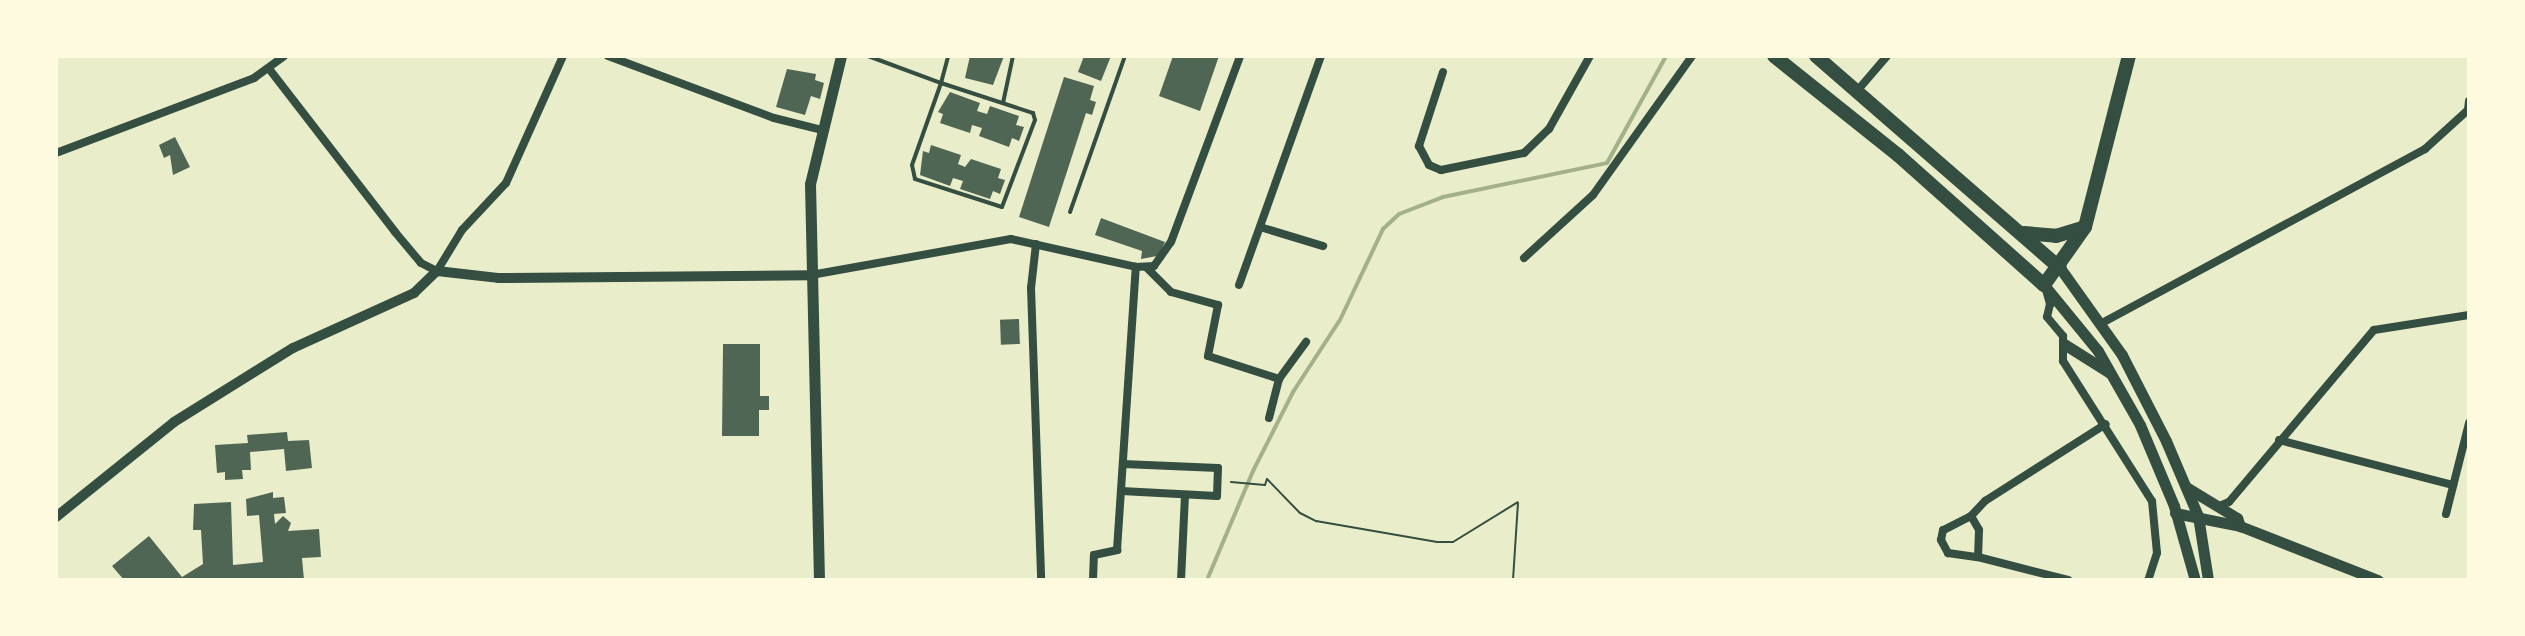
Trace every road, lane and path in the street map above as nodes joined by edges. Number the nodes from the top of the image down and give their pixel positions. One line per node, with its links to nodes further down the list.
1 (284, 56): 17 (street)
2 (563, 56): 35 (street)
3 (608, 56): 23 (street)
4 (841, 56): 23 (main road)
5 (868, 56): 19 (lane)
6 (948, 56): 19 (lane)
7 (1013, 56): 21 (lane)
8 (1125, 56): 25 (lane)
9 (1240, 56): 33 (street)
10 (1321, 56): 26 (street)
11 (1590, 56): 18 (street)
12 (1692, 56): 31 (street)
13 (1774, 56): 38 (highway)
14 (1816, 56): 20 (highway)
15 (1887, 56): 20 (street)
16 (2129, 56): 27 (highway)
17 (270, 70): 24 (street); 35 (street)
18 (1443, 72)
19 (941, 83): 21 (lane); 21 (lane)
20 (1857, 91): 28 (highway)
21 (1003, 103)
22 (2469, 107): 40 (street)
23 (822, 130): 36 (main road)
24 (56, 153)
25 (1070, 212)
26 (1260, 227): 30 (street); 37 (street)
27 (2085, 227): 28 (highway); 34 (highway)
28 (2024, 233): 34 (highway)
29 (1036, 244): 32 (street); 36 (street); 64 (street)
30 (1323, 246)
31 (1524, 258)
32 (1136, 267): 33 (street); 49 (street)
33 (1147, 268): 44 (street)
34 (2060, 268): 38 (highway); 40 (main road)
35 (437, 271): 36 (street); 60 (street)
36 (811, 275): 63 (main road)
37 (1239, 285)
38 (2044, 285): 42 (street); 43 (main road)
39 (2469, 315): 48 (street)
40 (2102, 323): 52 (main road)
41 (1306, 342): 44 (street)
42 (2064, 344): 43 (main road); 47 (street)
43 (2110, 373): 56 (main road)
44 (1279, 379): 45 (street)
45 (1269, 418)
46 (2469, 423): 51 (street)
47 (2106, 424): 58 (street); 69 (street)
48 (2279, 440): 51 (street); 55 (street)
49 (1123, 464): 53 (street); 54 (street)
50 (1232, 482): 67 (path)
51 (2453, 485): 57 (street)
52 (2185, 487): 55 (main road); 59 (main road)
53 (1121, 491): 54 (street); 65 (street)
54 (1185, 495): 66 (street)
55 (2216, 508): 61 (main road)
56 (2174, 510): 59 (main road); 70 (main road)
57 (2446, 514)
58 (1971, 516): 62 (street); 62 (street)
59 (2198, 516): 61 (main road); 71 (main road)
60 (56, 517)
61 (2240, 526): 72 (main road)
62 (1978, 557): 68 (street)
63 (819, 580)
64 (1041, 580)
65 (1093, 580)
66 (1181, 580)
67 (1513, 580)
68 (2068, 580)
69 (2148, 580)
70 (2195, 580)
71 (2208, 580)
72 (2378, 580)

